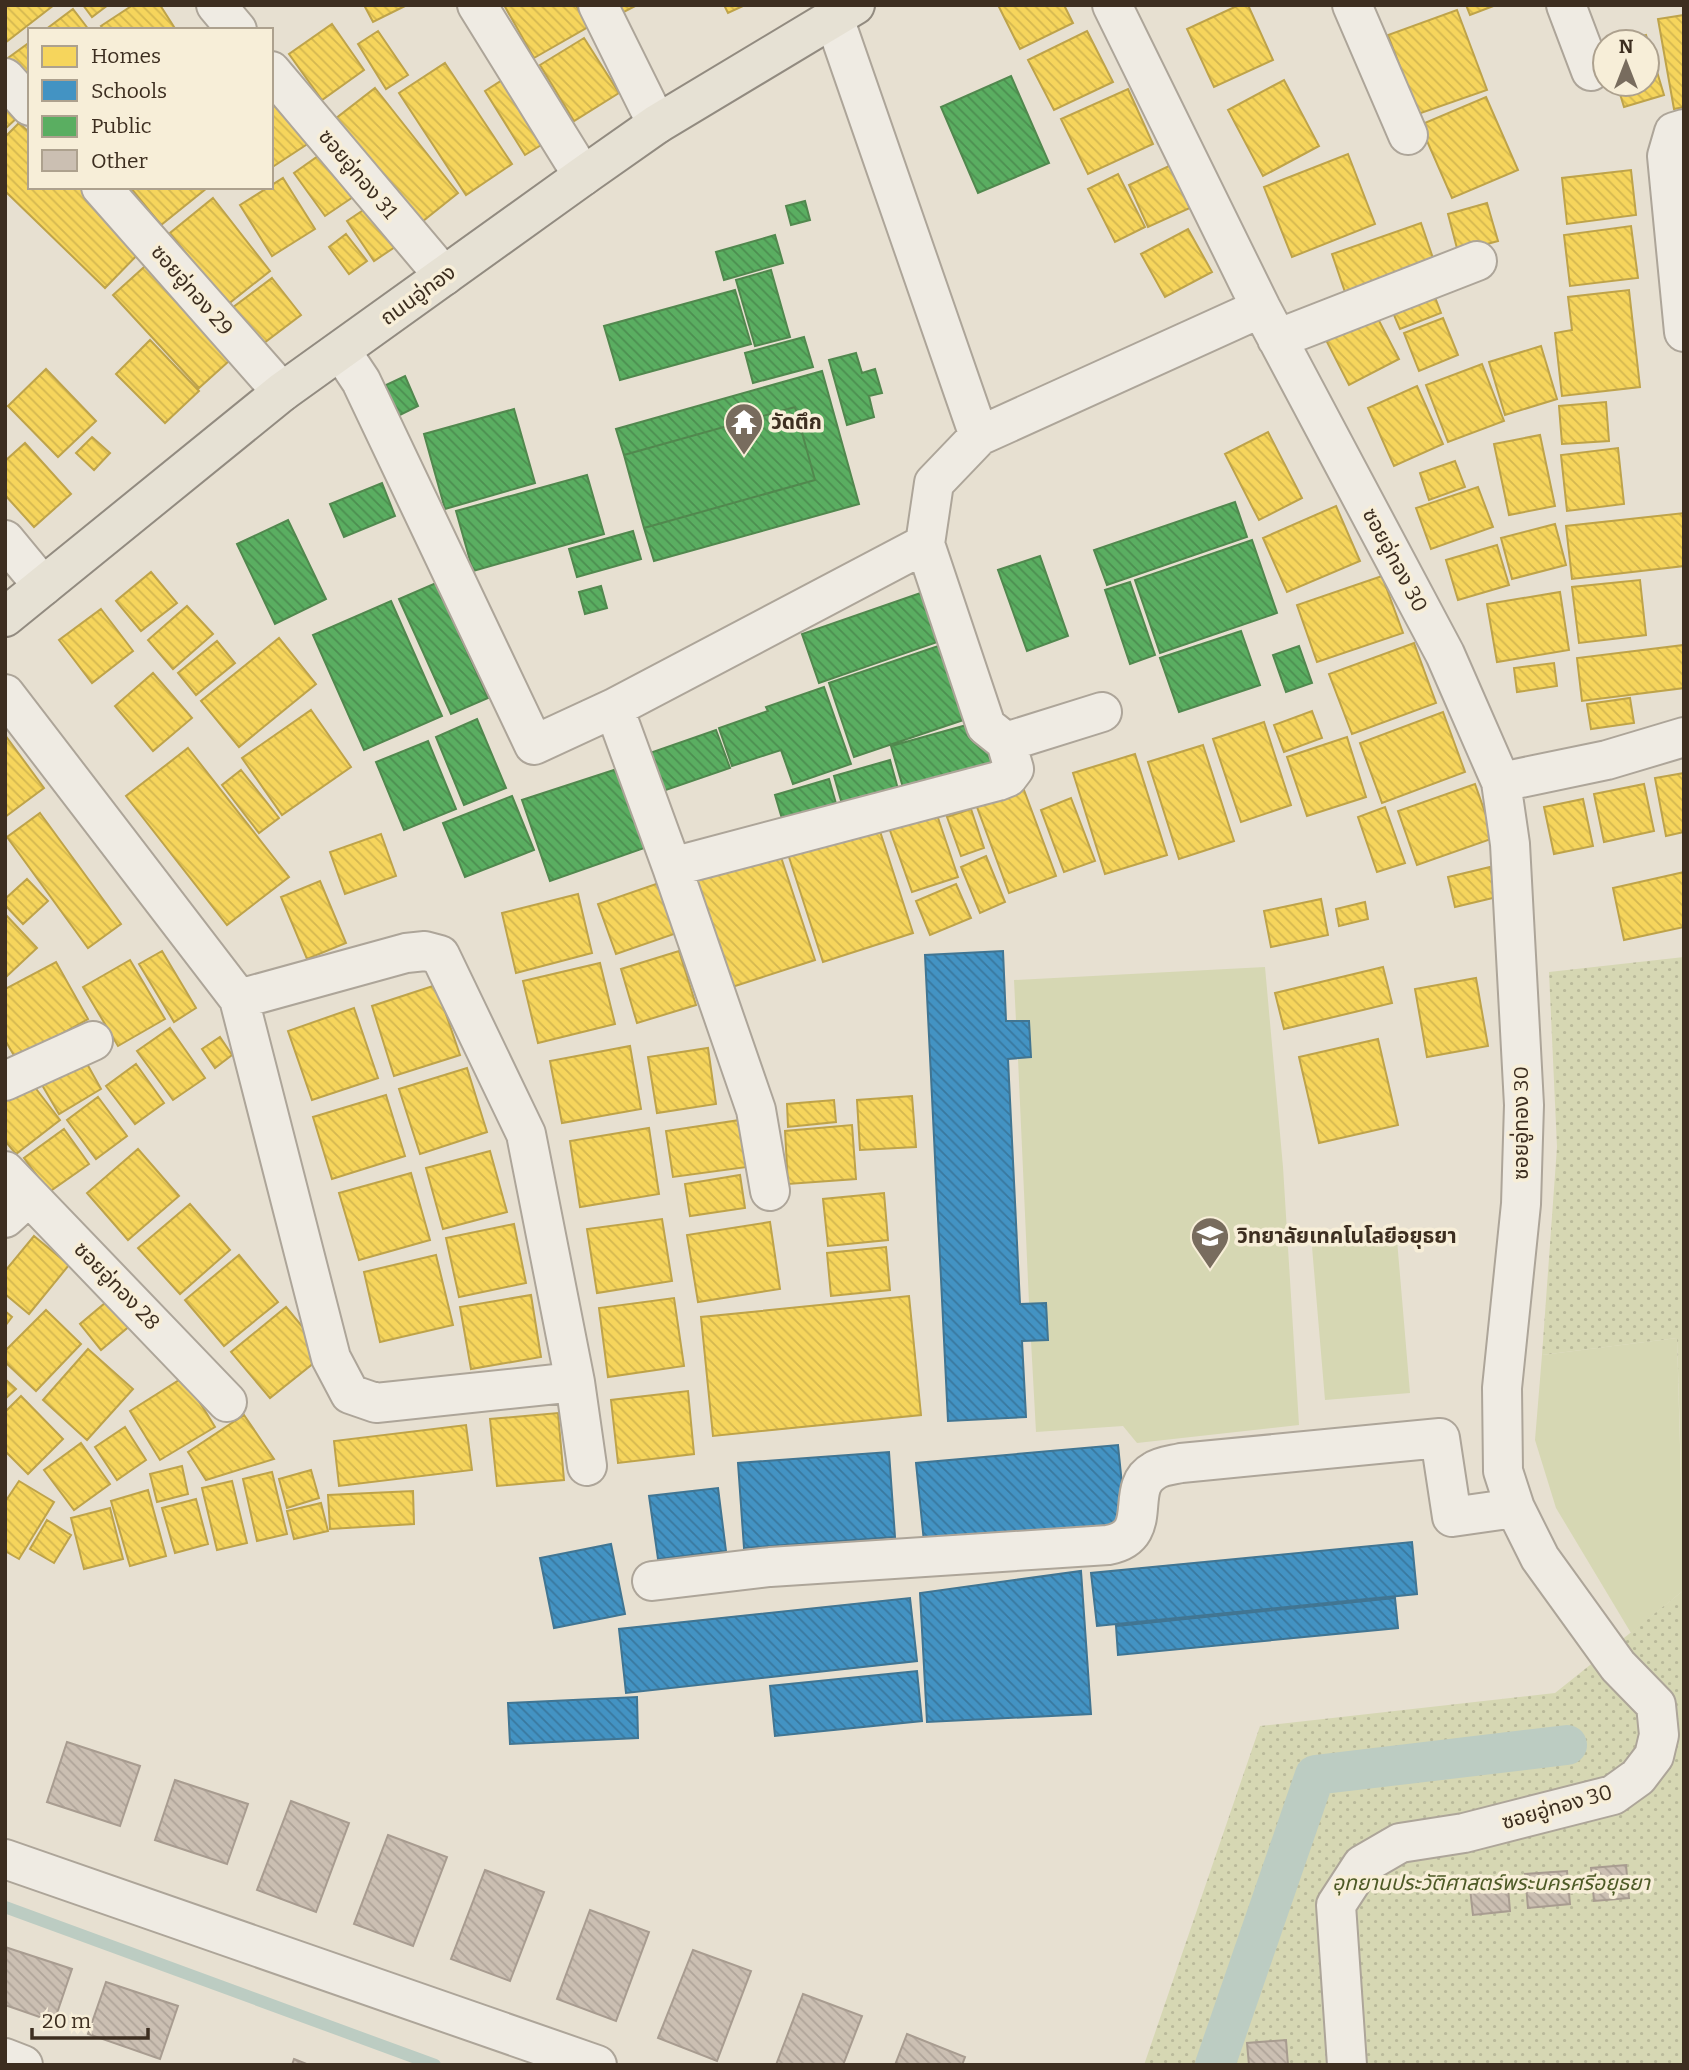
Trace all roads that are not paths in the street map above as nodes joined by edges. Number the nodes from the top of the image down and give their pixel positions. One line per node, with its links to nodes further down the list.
1 (216, 5): 8 (street)
2 (477, 5): 16 (street)
3 (598, 5): 13 (street)
4 (1112, 5): 20 (street, ซอยอู่ทอง 30)
5 (1352, 5): 15 (street)
6 (1566, 5): 9 (street)
7 (845, 12): 13 (main road, ถนนอู่ทอง); 24 (street)
8 (235, 28)
9 (1591, 71)
10 (273, 73): 19 (street, ซอยอู่ทอง 31)
11 (5, 78): 12 (street)
12 (28, 104)
13 (657, 124): 16 (main road, ถนนอู่ทอง)
14 (1684, 129): 21 (street)
15 (1408, 135)
16 (583, 176): 19 (main road, ถนนอู่ทอง)
17 (103, 189): 23 (street, ซอยอู่ทอง 29)
18 (1477, 261): 20 (street)
19 (444, 276): 22 (main road, ถนนอู่ทอง)
20 (1269, 324): 24 (street); 34 (street, ซอยอู่ทอง 30)
21 (1684, 332)
22 (341, 351): 23 (main road, ถนนอู่ทอง); 30 (street)
23 (282, 393): 27 (main road, ถนนอู่ทอง)
24 (979, 436): 26 (street)
25 (5, 540): 27 (street)
26 (925, 544): 30 (street); 33 (street)
27 (43, 586): 28 (main road, ถนนอู่ทอง)
28 (5, 617)
29 (5, 694): 36 (street)
30 (614, 709): 35 (street)
31 (1102, 712): 33 (street)
32 (1684, 737): 34 (street)
33 (1006, 742): 35 (street)
34 (1501, 782): 44 (street, ซอยอู่ทอง 30)
35 (672, 867): 39 (street)
36 (239, 999): 41 (street); 41 (street)
37 (93, 1041): 38 (street)
38 (5, 1081)
39 (770, 1191)
40 (13, 1195): 42 (street, ซอยอู่ทอง 28)
41 (575, 1382): 43 (street)
42 (227, 1402)
43 (587, 1466)
44 (1515, 1508): 45 (street); 50 (street, ซอยอู่ทอง 30)
45 (652, 1581)
46 (5, 1859): 49 (street)
47 (5, 2058): 48 (street)
48 (23, 2065)
49 (597, 2065)
50 (1347, 2065)

